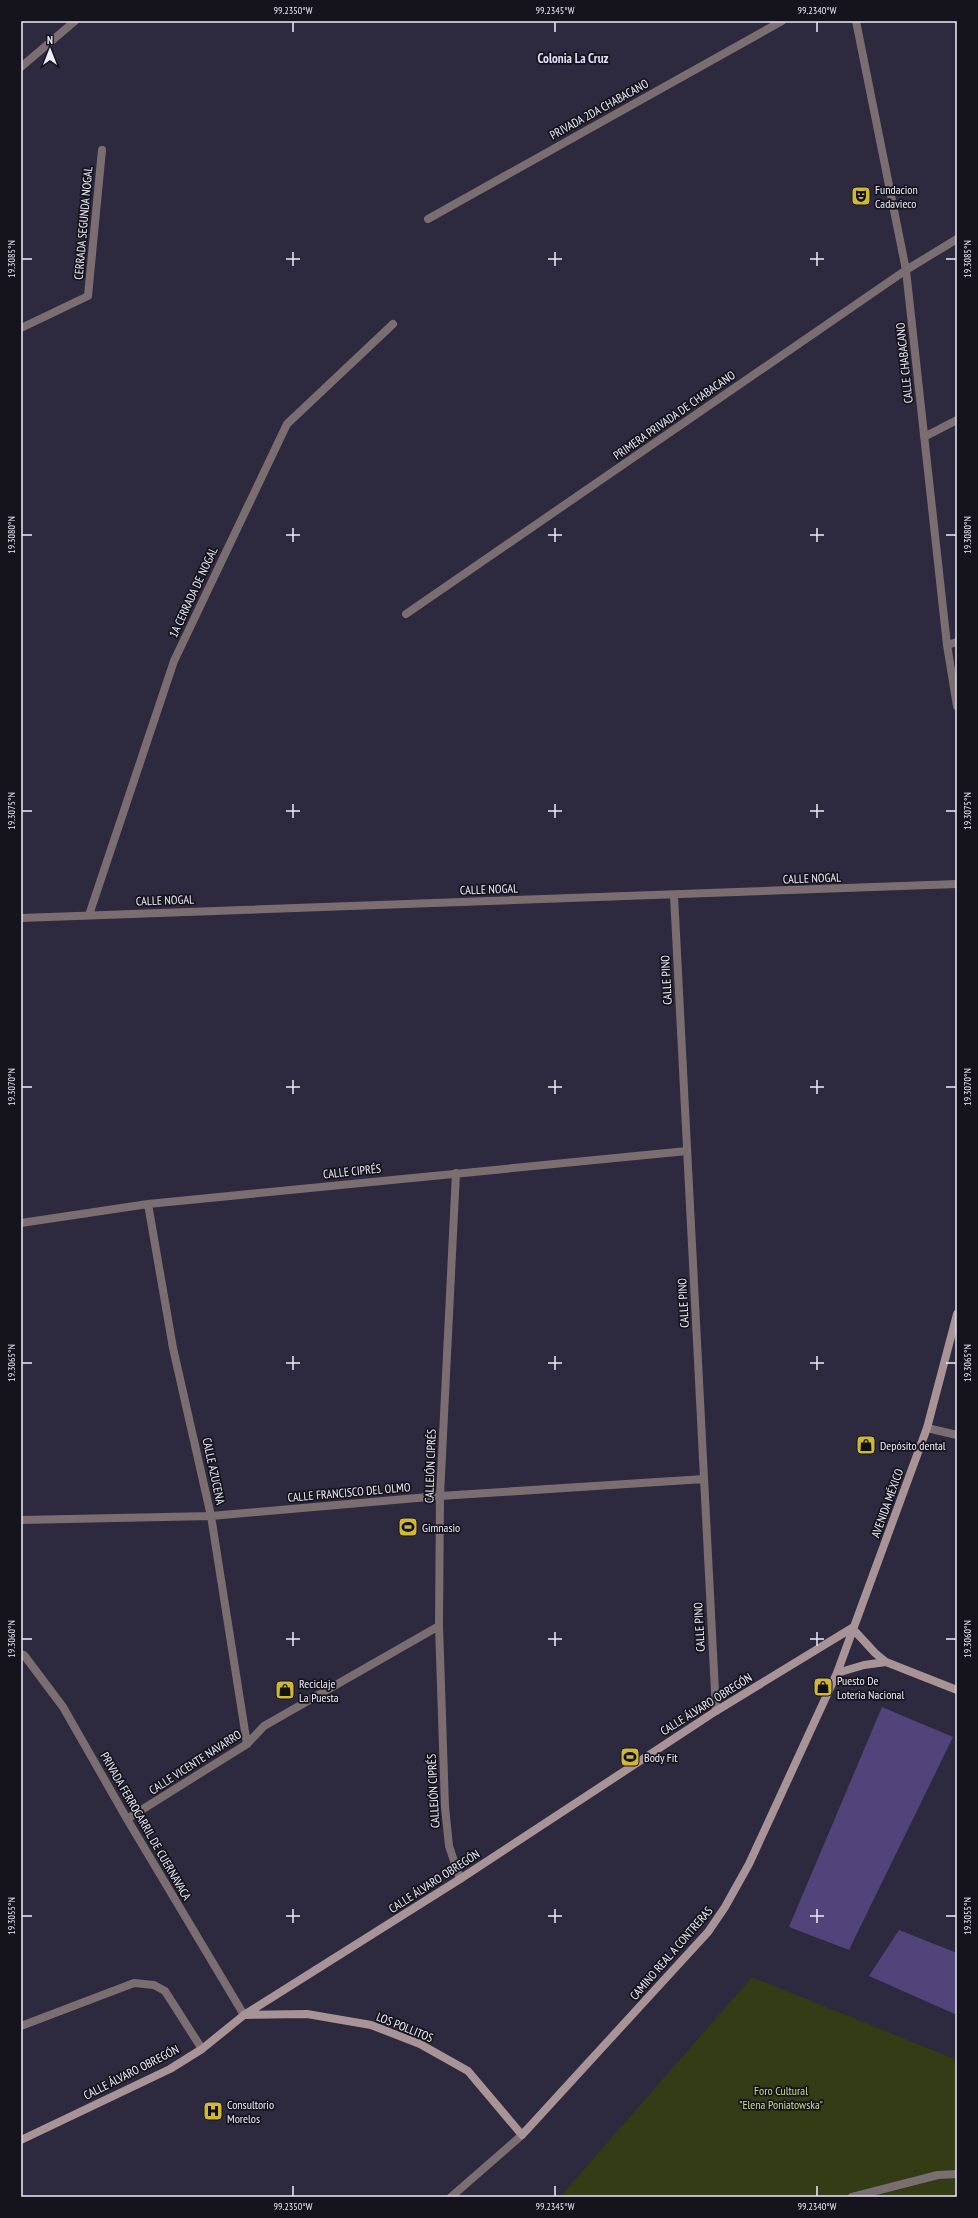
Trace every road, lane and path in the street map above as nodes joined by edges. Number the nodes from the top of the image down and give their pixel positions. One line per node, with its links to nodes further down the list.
1 (75, 21): 4 (street)
2 (782, 21): 6 (street, PRIVADA 2DA CHABACANO)
3 (856, 21): 8 (street, CALLE CHABACANO)
4 (21, 67)
5 (102, 150): 10 (street, CERRADA SEGUNDA NOGAL)
6 (428, 219)
7 (957, 239): 8 (street, PRIMERA PRIVADA DE CHABACANO)
8 (906, 270): 12 (street, CALLE CHABACANO); 13 (street, PRIMERA PRIVADA DE CHABACANO)
9 (393, 324): 19 (street, 1A CERRADA DE NOGAL)
10 (21, 328)
11 (957, 420): 12 (street)
12 (924, 436): 15 (street, CALLE CHABACANO)
13 (406, 614)
14 (957, 642): 15 (street)
15 (947, 645): 16 (street, CALLE CHABACANO)
16 (957, 706)
17 (957, 884): 18 (street, CALLE NOGAL)
18 (674, 895): 19 (street, CALLE NOGAL); 21 (street, CALLE PINO)
19 (89, 915): 20 (street, CALLE NOGAL)
20 (21, 918)
21 (687, 1151): 22 (street, CALLE CIPRÉS); 28 (street, CALLE PINO)
22 (456, 1173): 23 (street, CALLE CIPRÉS); 29 (street, CALLEJÓN CIPRÉS)
23 (148, 1204): 24 (street, CALLE CIPRÉS); 30 (street, CALLE AZUCENA)
24 (21, 1223)
25 (957, 1314): 26 (street, AVENIDA MÉXICO)
26 (927, 1428): 27 (street); 33 (street, AVENIDA MÉXICO)
27 (957, 1435)
28 (704, 1479): 29 (street, CALLE FRANCISCO DEL OLMO); 38 (street, CALLE PINO)
29 (440, 1496): 30 (street, CALLE FRANCISCO DEL OLMO); 32 (street, CALLEJÓN CIPRÉS)
30 (211, 1516): 31 (street, CALLE FRANCISCO DEL OLMO); 39 (street, CALLE AZUCENA)
31 (21, 1520)
32 (439, 1626): 39 (street, CALLE VICENTE NAVARRO); 41 (street, CALLEJÓN CIPRÉS)
33 (852, 1628): 35 (street); 36 (street, CAMINO REAL A CONTRERAS); 38 (street, CALLE ÁLVARO OBREGÓN)
34 (21, 1654): 40 (street, PRIVADA FERROCARRIL DE CUERNAVACA)
35 (886, 1662): 36 (street); 37 (street)
36 (837, 1673): 45 (street, CAMINO REAL A CONTRERAS)
37 (957, 1690)
38 (716, 1711): 41 (street, CALLE ÁLVARO OBREGÓN)
39 (247, 1744): 40 (street, CALLE VICENTE NAVARRO)
40 (127, 1820): 42 (street, PRIVADA FERROCARRIL DE CUERNAVACA)
41 (460, 1879): 42 (street, CALLE ÁLVARO OBREGÓN)
42 (244, 2015): 44 (street, CALLE ÁLVARO OBREGÓN); 45 (street, LOS POLLITOS)
43 (21, 2026): 44 (street)
44 (202, 2049): 46 (street, CALLE ÁLVARO OBREGÓN)
45 (522, 2135): 48 (street, CAMINO REAL A CONTRERAS)
46 (21, 2140)
47 (957, 2174): 49 (street)
48 (451, 2197)
49 (852, 2197)

